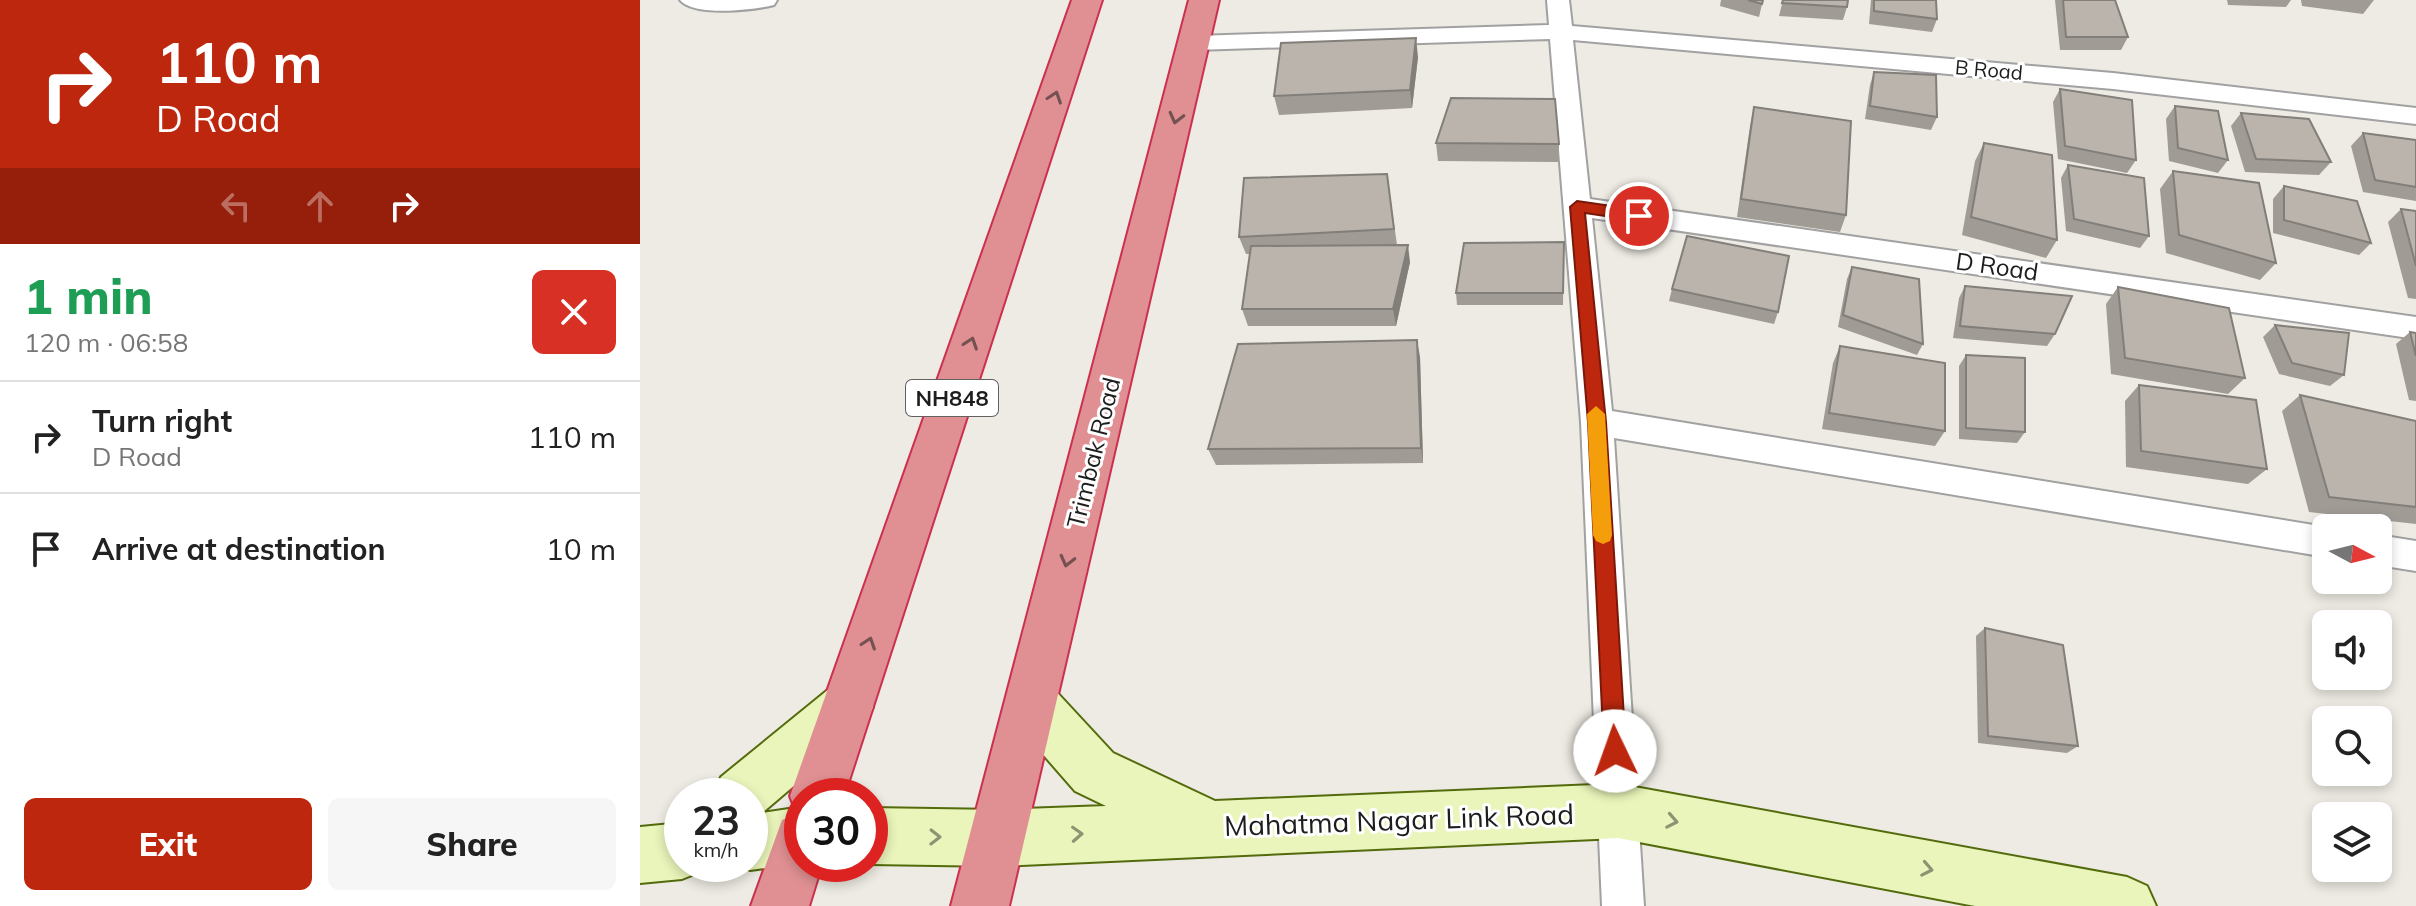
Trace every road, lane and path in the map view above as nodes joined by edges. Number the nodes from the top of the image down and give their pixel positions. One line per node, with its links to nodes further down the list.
1 (691, 0): 2 (street)
2 (766, 0)
3 (1087, 0): 16 (highway, NH848, one-way to 3)
4 (1204, 0): 7 (highway, Trimbak Road)
5 (1558, 0): 6 (street)
6 (1561, 32): 7 (street, B Road); 8 (street, B Road); 9 (street)
7 (1195, 43): 15 (highway, Trimbak Road, one-way to 15)
8 (2416, 116)
9 (1577, 207): 10 (street, D Road); 11 (street)
10 (2416, 328)
11 (1597, 422): 12 (street); 19 (street)
12 (2312, 540)
13 (2392, 552): 14 (street)
14 (2416, 556)
15 (1032, 703): 20 (main road); 22 (highway, Trimbak Road)
16 (847, 707): 17 (main road); 18 (highway, NH848)
17 (762, 778)
18 (823, 778)
19 (1618, 811): 20 (main road, Mahatma Nagar Link Road); 26 (street); 27 (main road, Mahatma Nagar Link Road, one-way to 27)
20 (1212, 828): 22 (main road, Mahatma Nagar Link Road, one-way to 20)
21 (888, 836): 22 (main road, Mahatma Nagar Link Road, one-way to 22)
22 (999, 838): 25 (highway, Trimbak Road)
23 (788, 882): 24 (highway)
24 (780, 906)
25 (980, 906)
26 (1623, 906)
27 (2127, 906)

